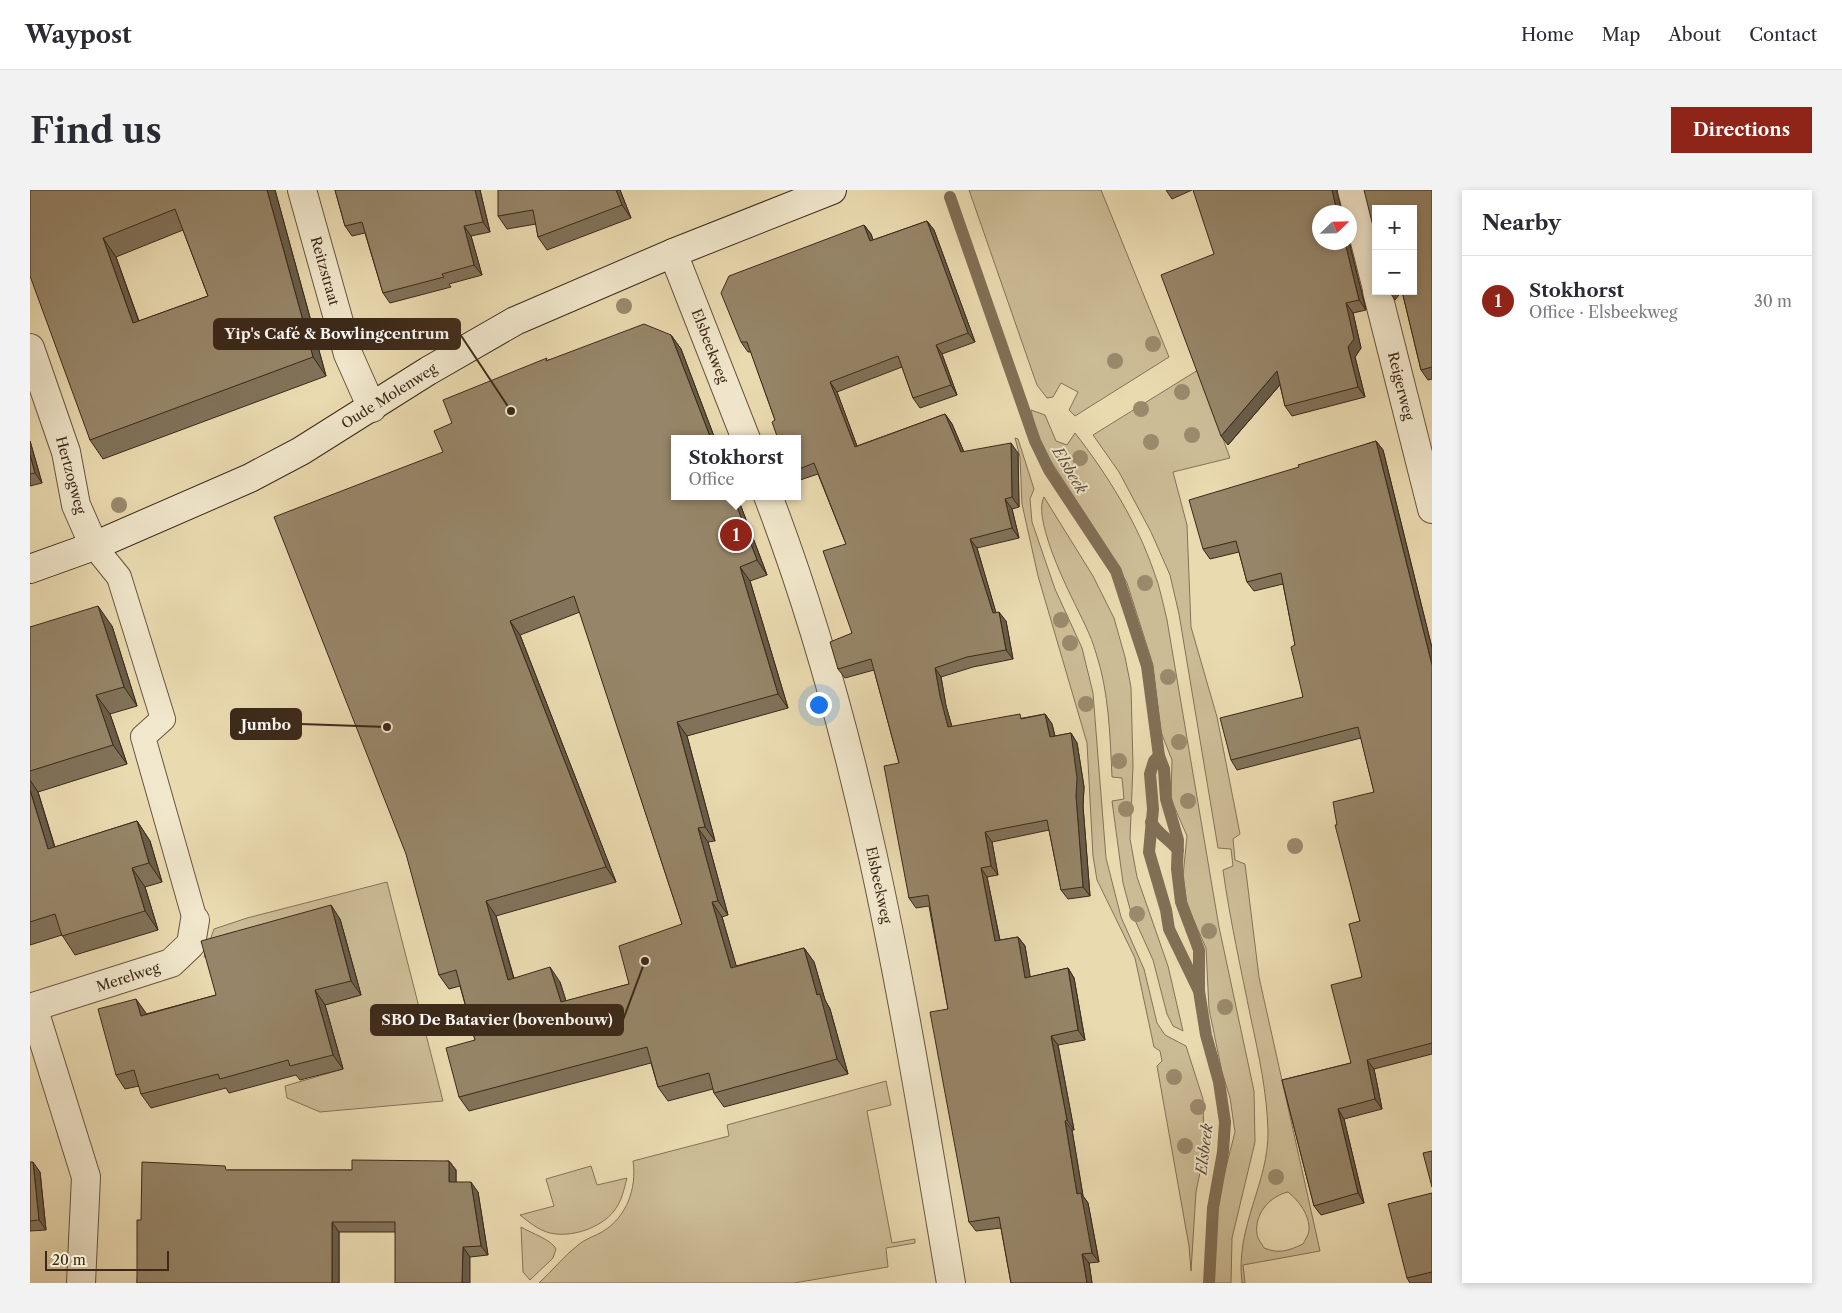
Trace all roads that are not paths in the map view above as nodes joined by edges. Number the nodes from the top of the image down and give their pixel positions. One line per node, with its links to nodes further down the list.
1 (302, 190): 8 (street, Reitzstraat)
2 (832, 190): 4 (street, Oude Molenweg)
3 (1352, 190): 5 (street)
4 (674, 253): 8 (street, Oude Molenweg); 9 (street, Elsbeekweg)
5 (1372, 269)
6 (1378, 295): 11 (street, Reigerweg)
7 (30, 348): 12 (street, Hertzogweg)
8 (372, 408): 12 (street, Oude Molenweg)
9 (744, 435)
10 (770, 500): 16 (street, Elsbeekweg)
11 (1432, 509)
12 (94, 546): 13 (street, Oude Molenweg); 14 (lane, Merelweg)
13 (30, 568)
14 (195, 920): 15 (street, Merelweg)
15 (81, 1283)
16 (951, 1283)

